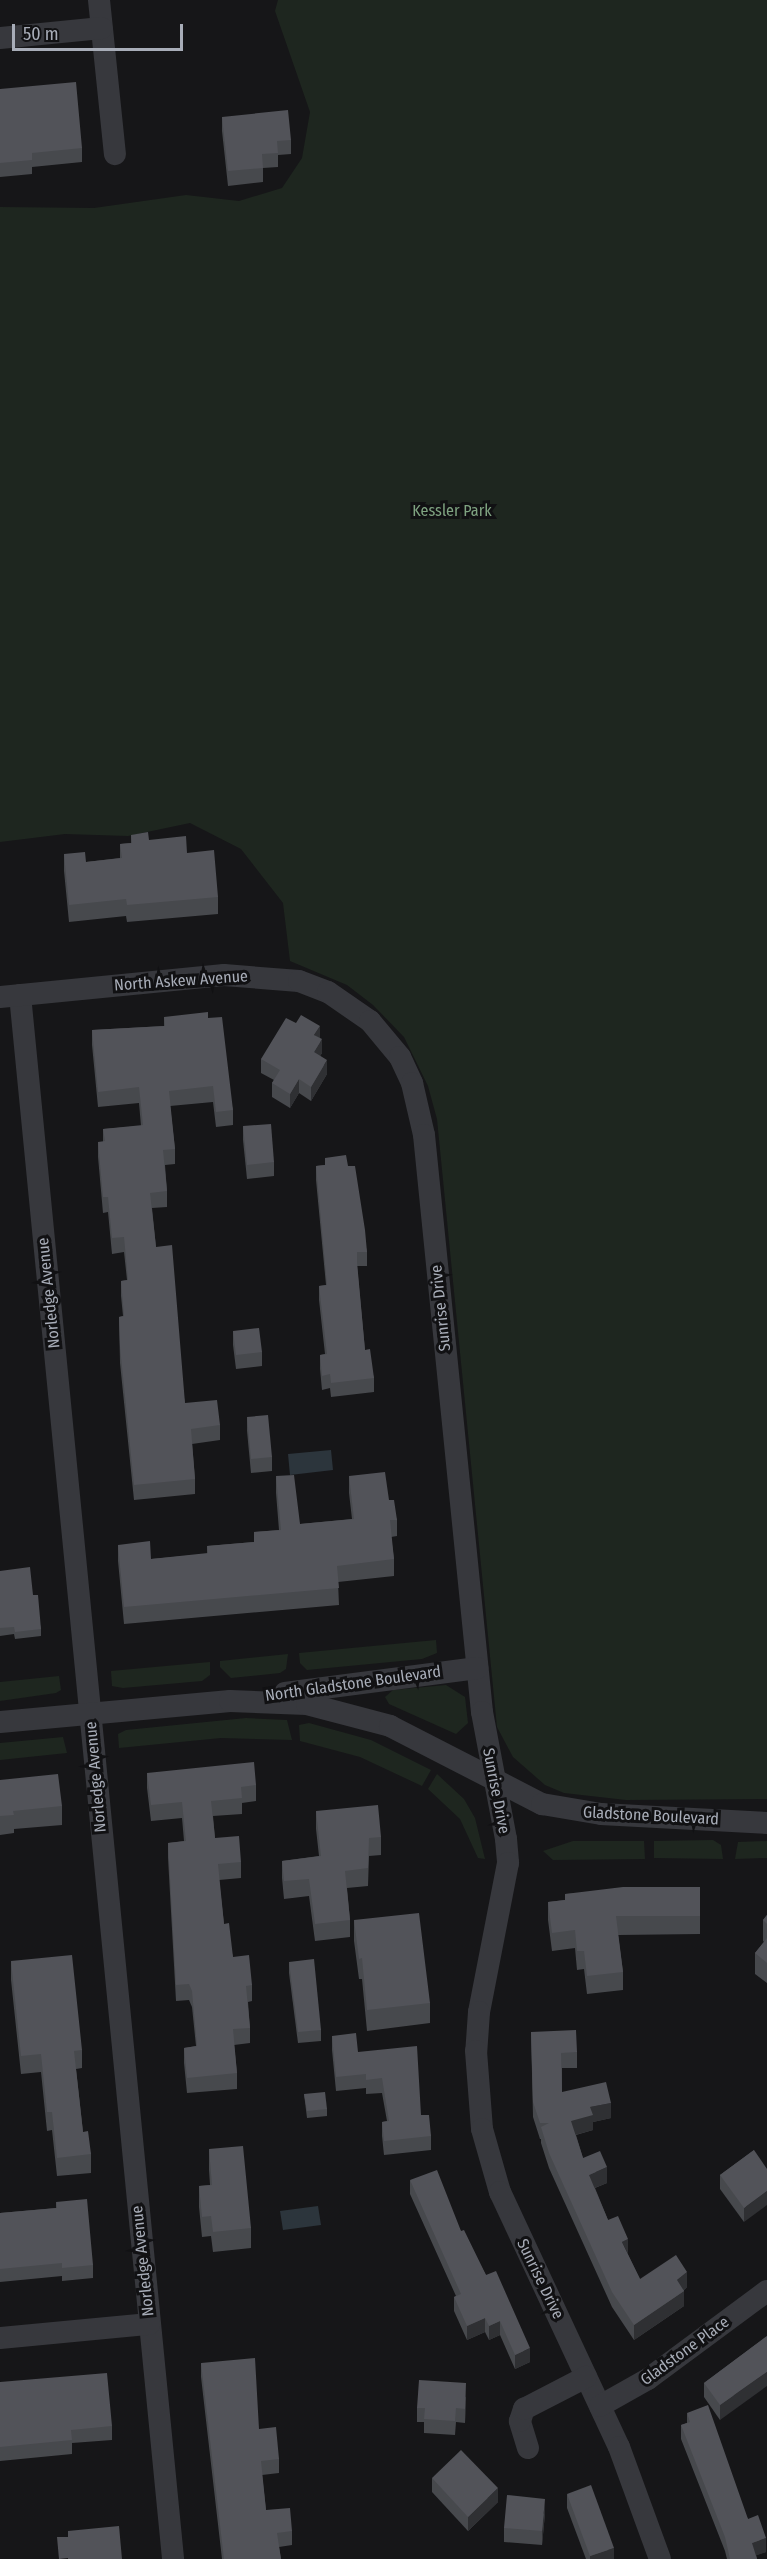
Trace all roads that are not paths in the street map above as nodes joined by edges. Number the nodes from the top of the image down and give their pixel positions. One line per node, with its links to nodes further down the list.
1 (99, 0): 2 (street)
2 (102, 28): 3 (street); 4 (street)
3 (0, 38)
4 (115, 154)
5 (10, 996): 6 (street, North Askew Avenue); 9 (street, Norledge Avenue)
6 (354, 1009): 7 (street, Sunrise Drive)
7 (477, 1668): 8 (street, North Gladstone Boulevard); 12 (street, Sunrise Drive)
8 (230, 1701): 9 (street, North Gladstone Boulevard); 11 (street, North Gladstone Boulevard)
9 (90, 1713): 10 (street, North Gladstone Boulevard); 15 (street, Norledge Avenue)
10 (0, 1722)
11 (440, 1752): 12 (street, Gladstone Boulevard)
12 (492, 1781): 13 (street, Gladstone Boulevard); 17 (street, Sunrise Drive)
13 (767, 1823)
14 (767, 2291): 18 (street, Gladstone Place)
15 (149, 2324): 16 (street); 20 (street, Norledge Avenue)
16 (0, 2338)
17 (586, 2377): 18 (street, Sunrise Drive); 19 (street)
18 (600, 2406): 21 (street, Sunrise Drive)
19 (528, 2448)
20 (173, 2559)
21 (660, 2559)

